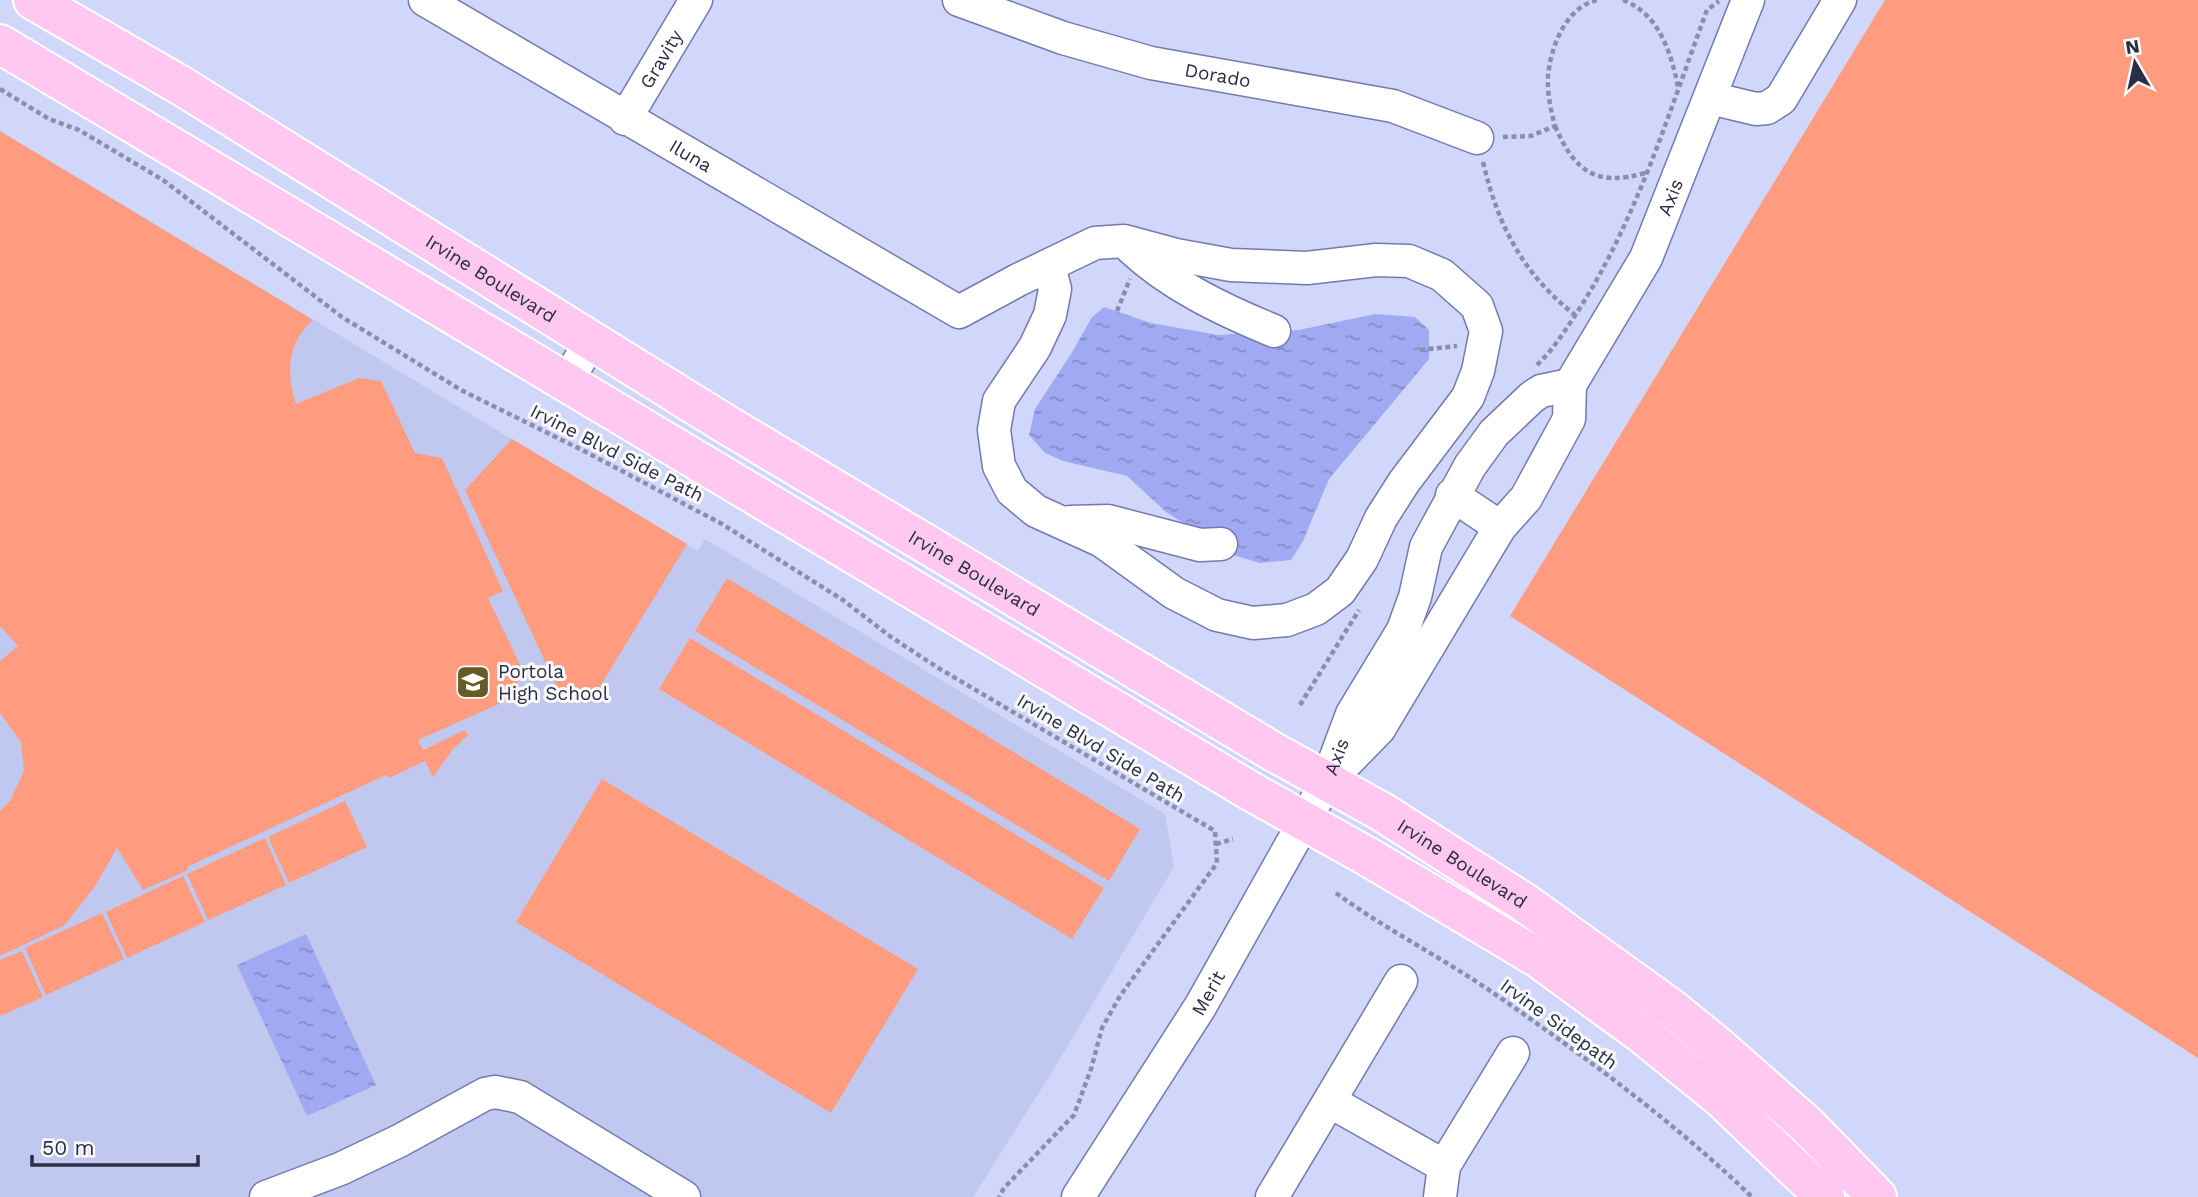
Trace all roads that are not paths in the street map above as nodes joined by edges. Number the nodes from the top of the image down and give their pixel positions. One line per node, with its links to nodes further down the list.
1 (33, 0): 14 (main road, Irvine Boulevard)
2 (425, 0): 9 (street, Iluna)
3 (696, 0): 9 (street, Gravity)
4 (959, 0): 10 (street, Dorado)
5 (1748, 0): 8 (street, Axis)
6 (1840, 0): 8 (street)
7 (0, 44): 15 (main road, Irvine Boulevard)
8 (1710, 98): 16 (street, Axis)
9 (625, 119): 12 (street, Iluna)
10 (1477, 138)
11 (1124, 241): 12 (street); 13 (street); 18 (street)
12 (1049, 266): 18 (street)
13 (1274, 331)
14 (591, 340): 15 (street); 21 (main road, Irvine Boulevard)
15 (567, 383): 22 (main road, Irvine Boulevard)
16 (1570, 385): 17 (street, Axis); 19 (street, Axis)
17 (1452, 495): 19 (street); 21 (street, Axis)
18 (1061, 523): 20 (street)
19 (1500, 527): 21 (street, Axis)
20 (1221, 544)
21 (1327, 781): 22 (street, Merit); 33 (main road, Irvine Boulevard)
22 (1303, 820): 29 (street, Merit); 32 (main road, Irvine Boulevard)
23 (1401, 981): 25 (street)
24 (1513, 1053): 26 (street)
25 (1331, 1102): 26 (street); 30 (street)
26 (1444, 1166): 31 (street)
27 (266, 1197): 28 (street)
28 (684, 1197)
29 (1077, 1197)
30 (1272, 1197)
31 (1440, 1197)
32 (1825, 1197)
33 (1877, 1197)

